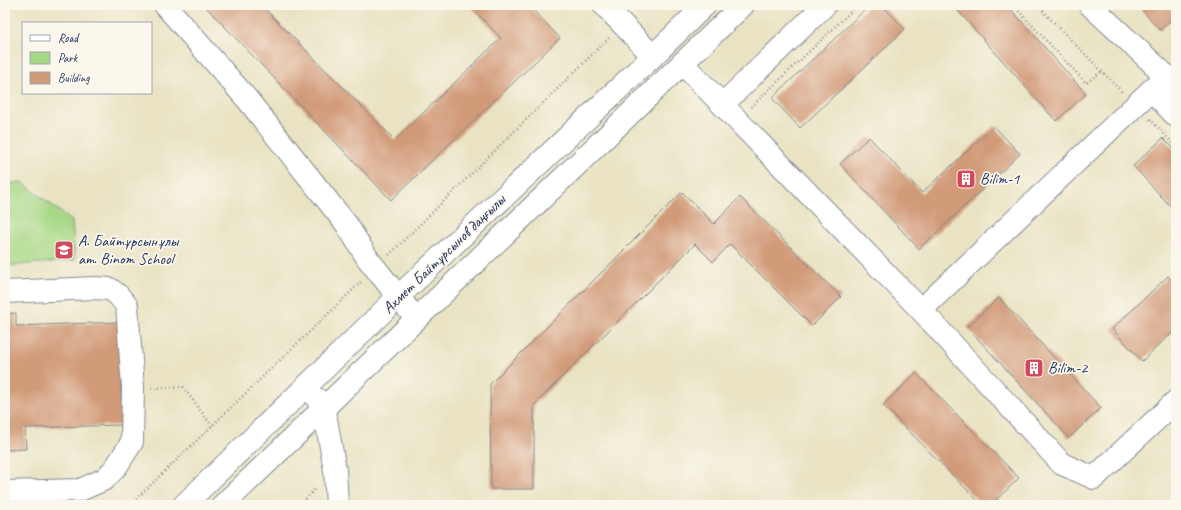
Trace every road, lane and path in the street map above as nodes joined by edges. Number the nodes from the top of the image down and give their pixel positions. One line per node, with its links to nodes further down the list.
1 (165, 5): 20 (street)
2 (604, 5): 10 (street)
3 (704, 5): 10 (street, Ахмет Байтұрсынов даңғылы)
4 (743, 5): 11 (street, Ахмет Байтұрсынов даңғылы)
5 (825, 5): 14 (street)
6 (858, 5): 17 (path)
7 (1013, 5): 12 (path)
8 (1037, 5): 12 (path)
9 (1090, 5): 13 (street)
10 (653, 56): 20 (street, Ахмет Байтұрсынов даңғылы)
11 (682, 63): 14 (street); 22 (street, Ахмет Байтұрсынов даңғылы)
12 (1101, 72): 15 (path)
13 (1165, 84): 15 (street); 16 (street)
14 (722, 104): 17 (street)
15 (1136, 106): 18 (path); 21 (street)
16 (1176, 116)
17 (738, 120): 21 (street)
18 (1176, 147)
19 (5, 292): 24 (street)
20 (398, 297): 22 (street); 23 (street, Ахмет Байтұрсынов даңғылы)
21 (921, 310): 25 (street)
22 (416, 319): 26 (street, Ахмет Байтұрсынов даңғылы)
23 (306, 386): 26 (street); 29 (street, Ахмет Байтұрсынов даңғылы)
24 (133, 388): 27 (path); 28 (street)
25 (1176, 401)
26 (324, 408): 30 (street, Ахмет Байтұрсынов даңғылы); 31 (street)
27 (212, 426)
28 (5, 492)
29 (184, 505)
30 (222, 505)
31 (336, 505)

